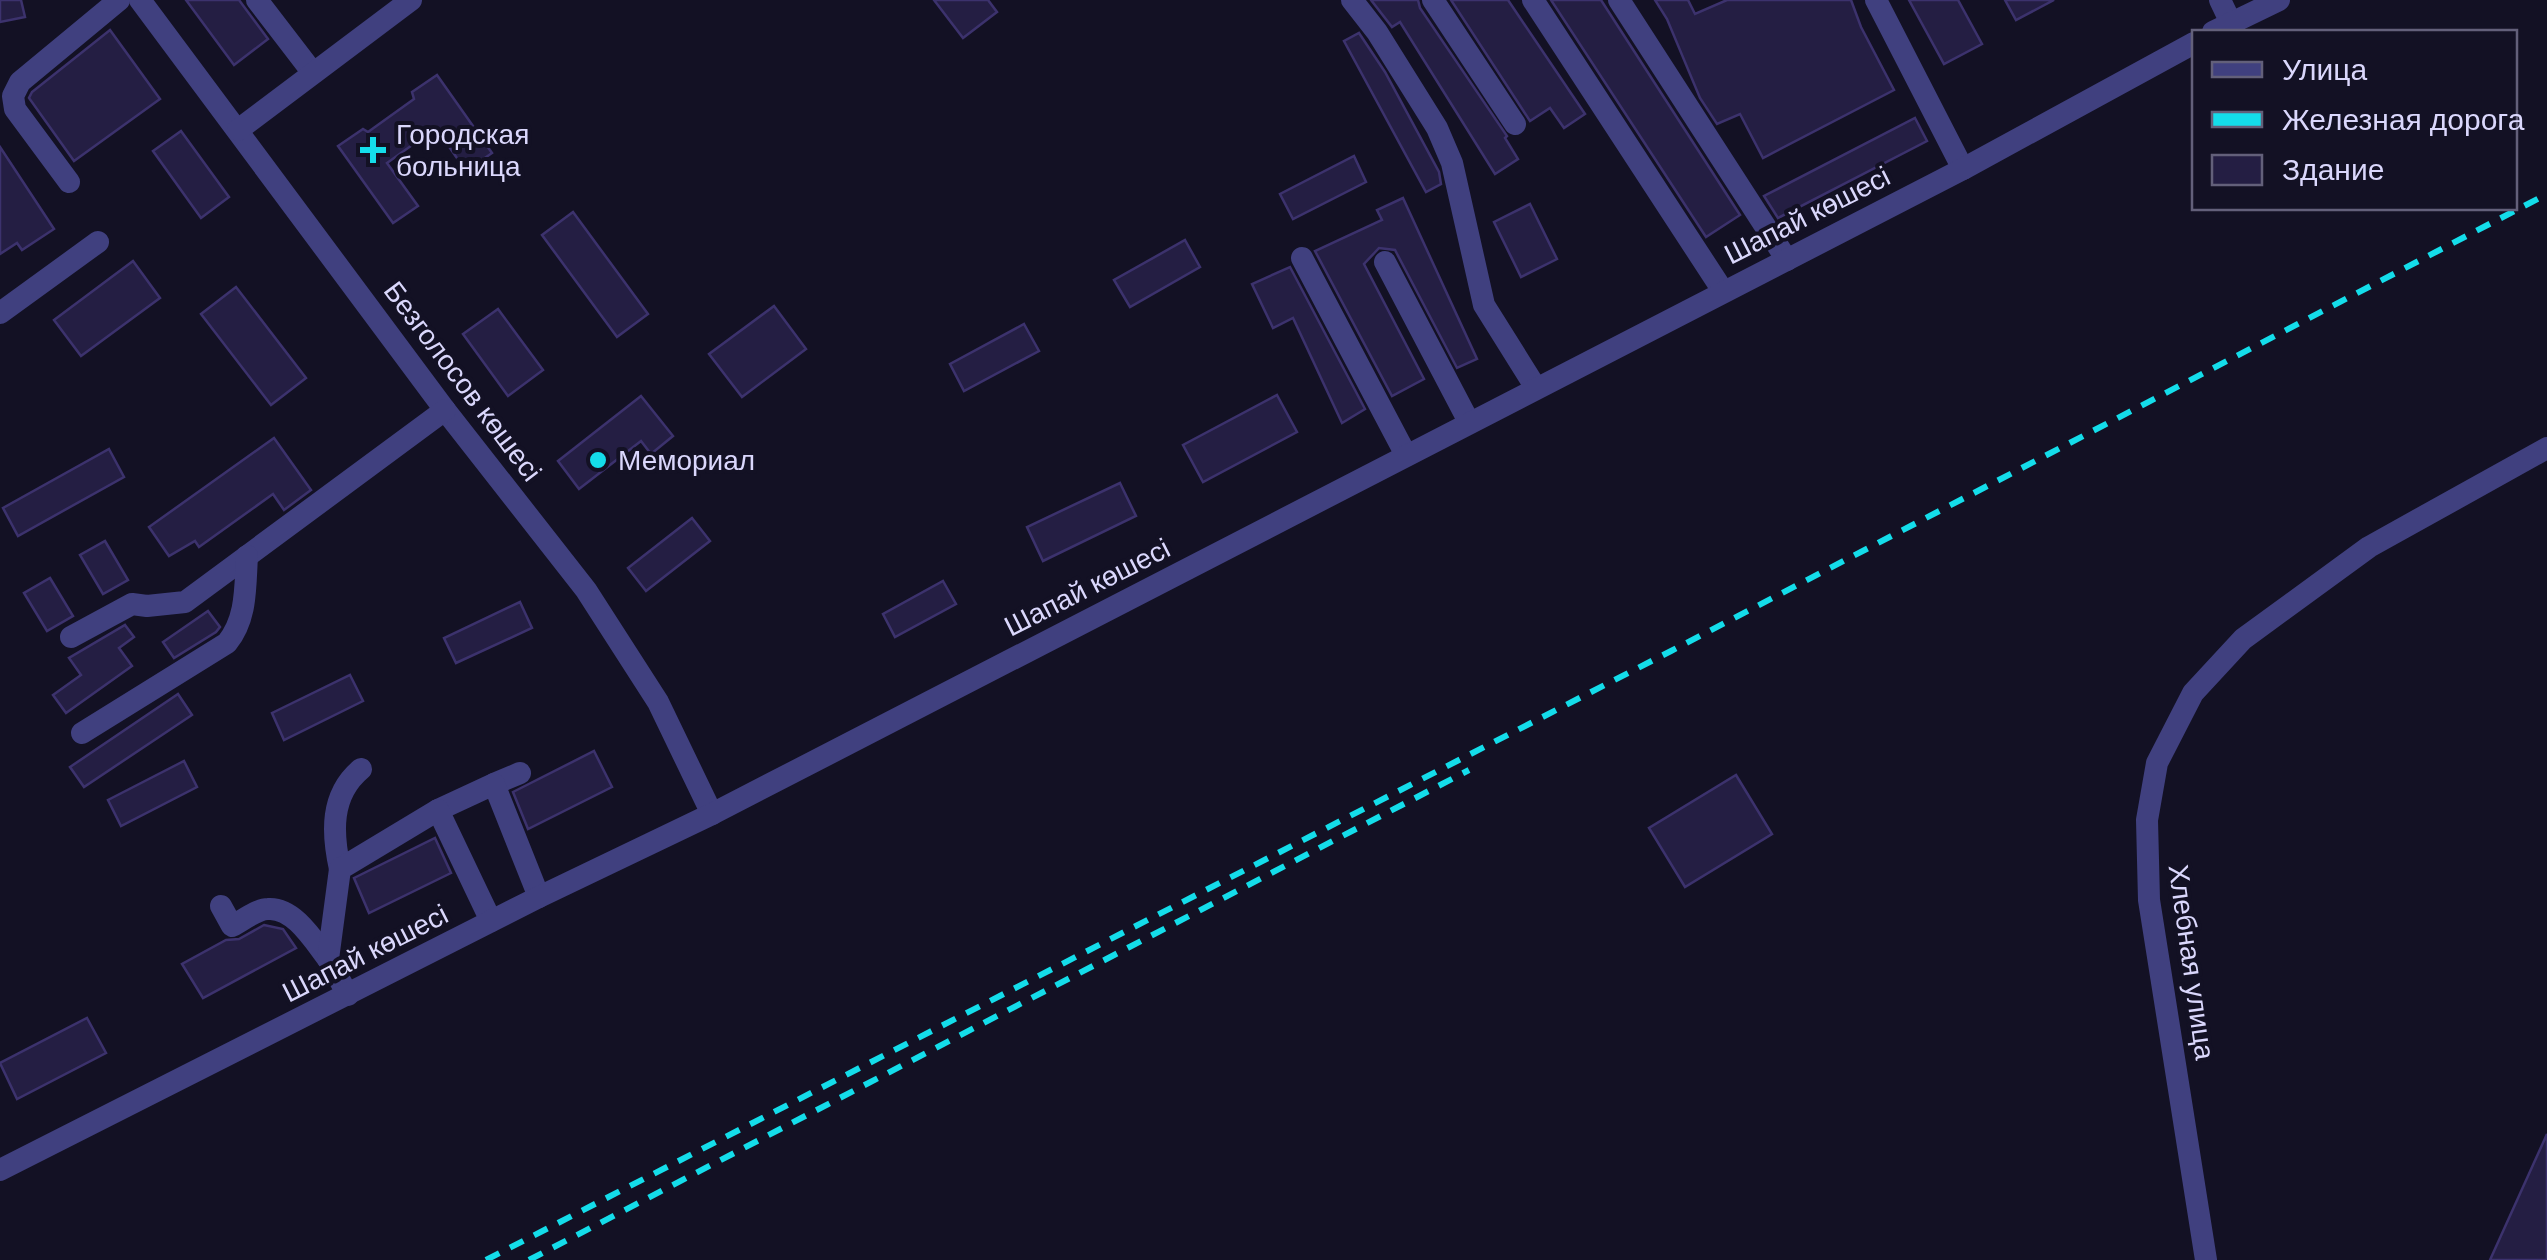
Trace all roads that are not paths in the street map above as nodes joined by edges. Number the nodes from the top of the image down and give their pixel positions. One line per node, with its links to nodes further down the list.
1 (119, 0): 18 (street)
2 (140, 0): 16 (street, Безголосов көшесі)
3 (258, 0): 14 (street)
4 (410, 0): 14 (street)
5 (1352, 0): 25 (street)
6 (1433, 0): 15 (street)
7 (1533, 0): 23 (street)
8 (1618, 0): 21 (street)
9 (1876, 0): 17 (street)
10 (2220, 0): 12 (street)
11 (2279, 0): 12 (street)
12 (2222, 28)
13 (2192, 44): 17 (street, Шапай көшесі)
14 (313, 74): 16 (street)
15 (1515, 124)
16 (238, 130): 26 (street, Безголосов көшесі)
17 (1963, 169): 21 (street, Шапай көшесі)
18 (69, 182)
19 (98, 242): 24 (street)
20 (1302, 258): 29 (street)
21 (1787, 260): 23 (street, Шапай көшесі)
22 (1385, 262): 27 (street)
23 (1722, 291): 25 (street, Шапай көшесі)
24 (0, 312)
25 (1536, 388): 27 (street, Шапай көшесі)
26 (445, 410): 30 (street); 37 (street, Безголосов көшесі)
27 (1470, 422): 29 (street, Шапай көшесі)
28 (2547, 448): 45 (street, Хлебная улица)
29 (1406, 455): 37 (street, Шапай көшесі)
30 (247, 556): 31 (street); 32 (street)
31 (71, 637)
32 (82, 733)
33 (361, 769): 38 (street)
34 (520, 773): 35 (street)
35 (494, 784): 36 (street); 39 (street)
36 (438, 810): 38 (street); 41 (street)
37 (712, 814): 39 (street, Шапай көшесі)
38 (340, 870): 42 (street)
39 (539, 897): 41 (street, Шапай көшесі)
40 (221, 906): 42 (street)
41 (491, 922): 43 (street, Шапай көшесі)
42 (328, 959): 43 (street)
43 (348, 995): 44 (street, Шапай көшесі)
44 (0, 1170)
45 (2206, 1260)

